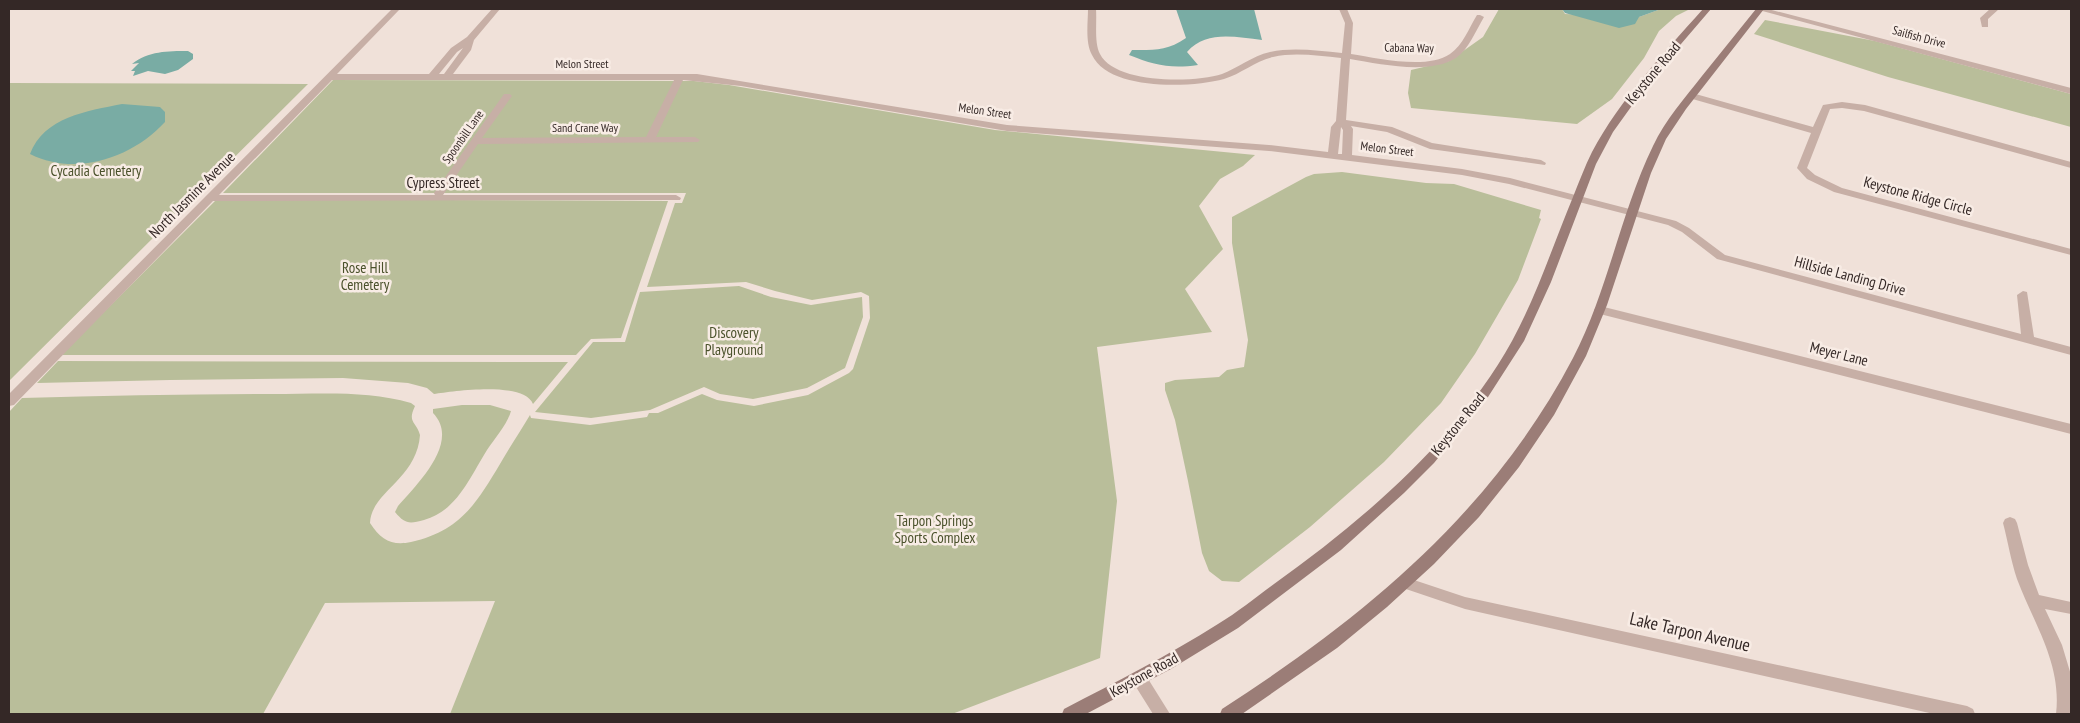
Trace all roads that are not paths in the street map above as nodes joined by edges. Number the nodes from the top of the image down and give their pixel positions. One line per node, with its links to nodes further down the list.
1 (396, 9): 13 (street, North Jasmine Avenue)
2 (496, 9): 10 (street)
3 (1092, 9): 11 (street, Cabana Way)
4 (1343, 9): 11 (street)
5 (1707, 9): 31 (main road, Keystone Road)
6 (1760, 9): 16 (street, Sailfish Drive); 18 (main road)
7 (1995, 9): 9 (street)
8 (1480, 17): 11 (street, Cabana Way)
9 (1985, 25)
10 (470, 39): 12 (street); 14 (street)
11 (1346, 56): 19 (street)
12 (447, 76): 14 (street, Melon Street); 15 (street, Melon Street)
13 (330, 77): 14 (street, Melon Street); 29 (street, North Jasmine Avenue)
14 (432, 77)
15 (680, 77): 21 (street); 24 (street, Melon Street)
16 (2071, 91)
17 (507, 96): 23 (street, Spoonbill Lane)
18 (1692, 96): 20 (street); 32 (main road)
19 (1341, 122): 24 (street); 25 (street); 26 (street)
20 (1816, 131): 27 (street, Keystone Ridge Circle); 33 (street, Keystone Ridge Circle)
21 (650, 140): 22 (street, Sand Crane Way); 23 (street, Sand Crane Way)
22 (695, 140)
23 (475, 141): 28 (street, Spoonbill Lane)
24 (1333, 155): 25 (street, Melon Street)
25 (1347, 157): 31 (street, Melon Street)
26 (1541, 163)
27 (2071, 165)
28 (439, 193)
29 (210, 198): 30 (street, Cypress Street); 38 (street, North Jasmine Avenue)
30 (676, 198)
31 (1577, 200): 32 (street, Melon Street); 44 (main road, Keystone Road)
32 (1631, 212): 35 (main road); 36 (street, Hillside Landing Drive)
33 (2071, 252)
34 (2023, 295): 36 (street)
35 (1600, 310): 39 (street, Meyer Lane); 41 (main road)
36 (2028, 340): 37 (street, Hillside Landing Drive)
37 (2071, 351)
38 (9, 402)
39 (2071, 429)
40 (2010, 523): 42 (street)
41 (1405, 583): 47 (main road); 48 (street, Lake Tarpon Avenue)
42 (2034, 600): 43 (street); 49 (street)
43 (2071, 608)
44 (1138, 679): 45 (main road, Keystone Road); 46 (street)
45 (1070, 714)
46 (1162, 714)
47 (1228, 714)
48 (1967, 714)
49 (2064, 714)

